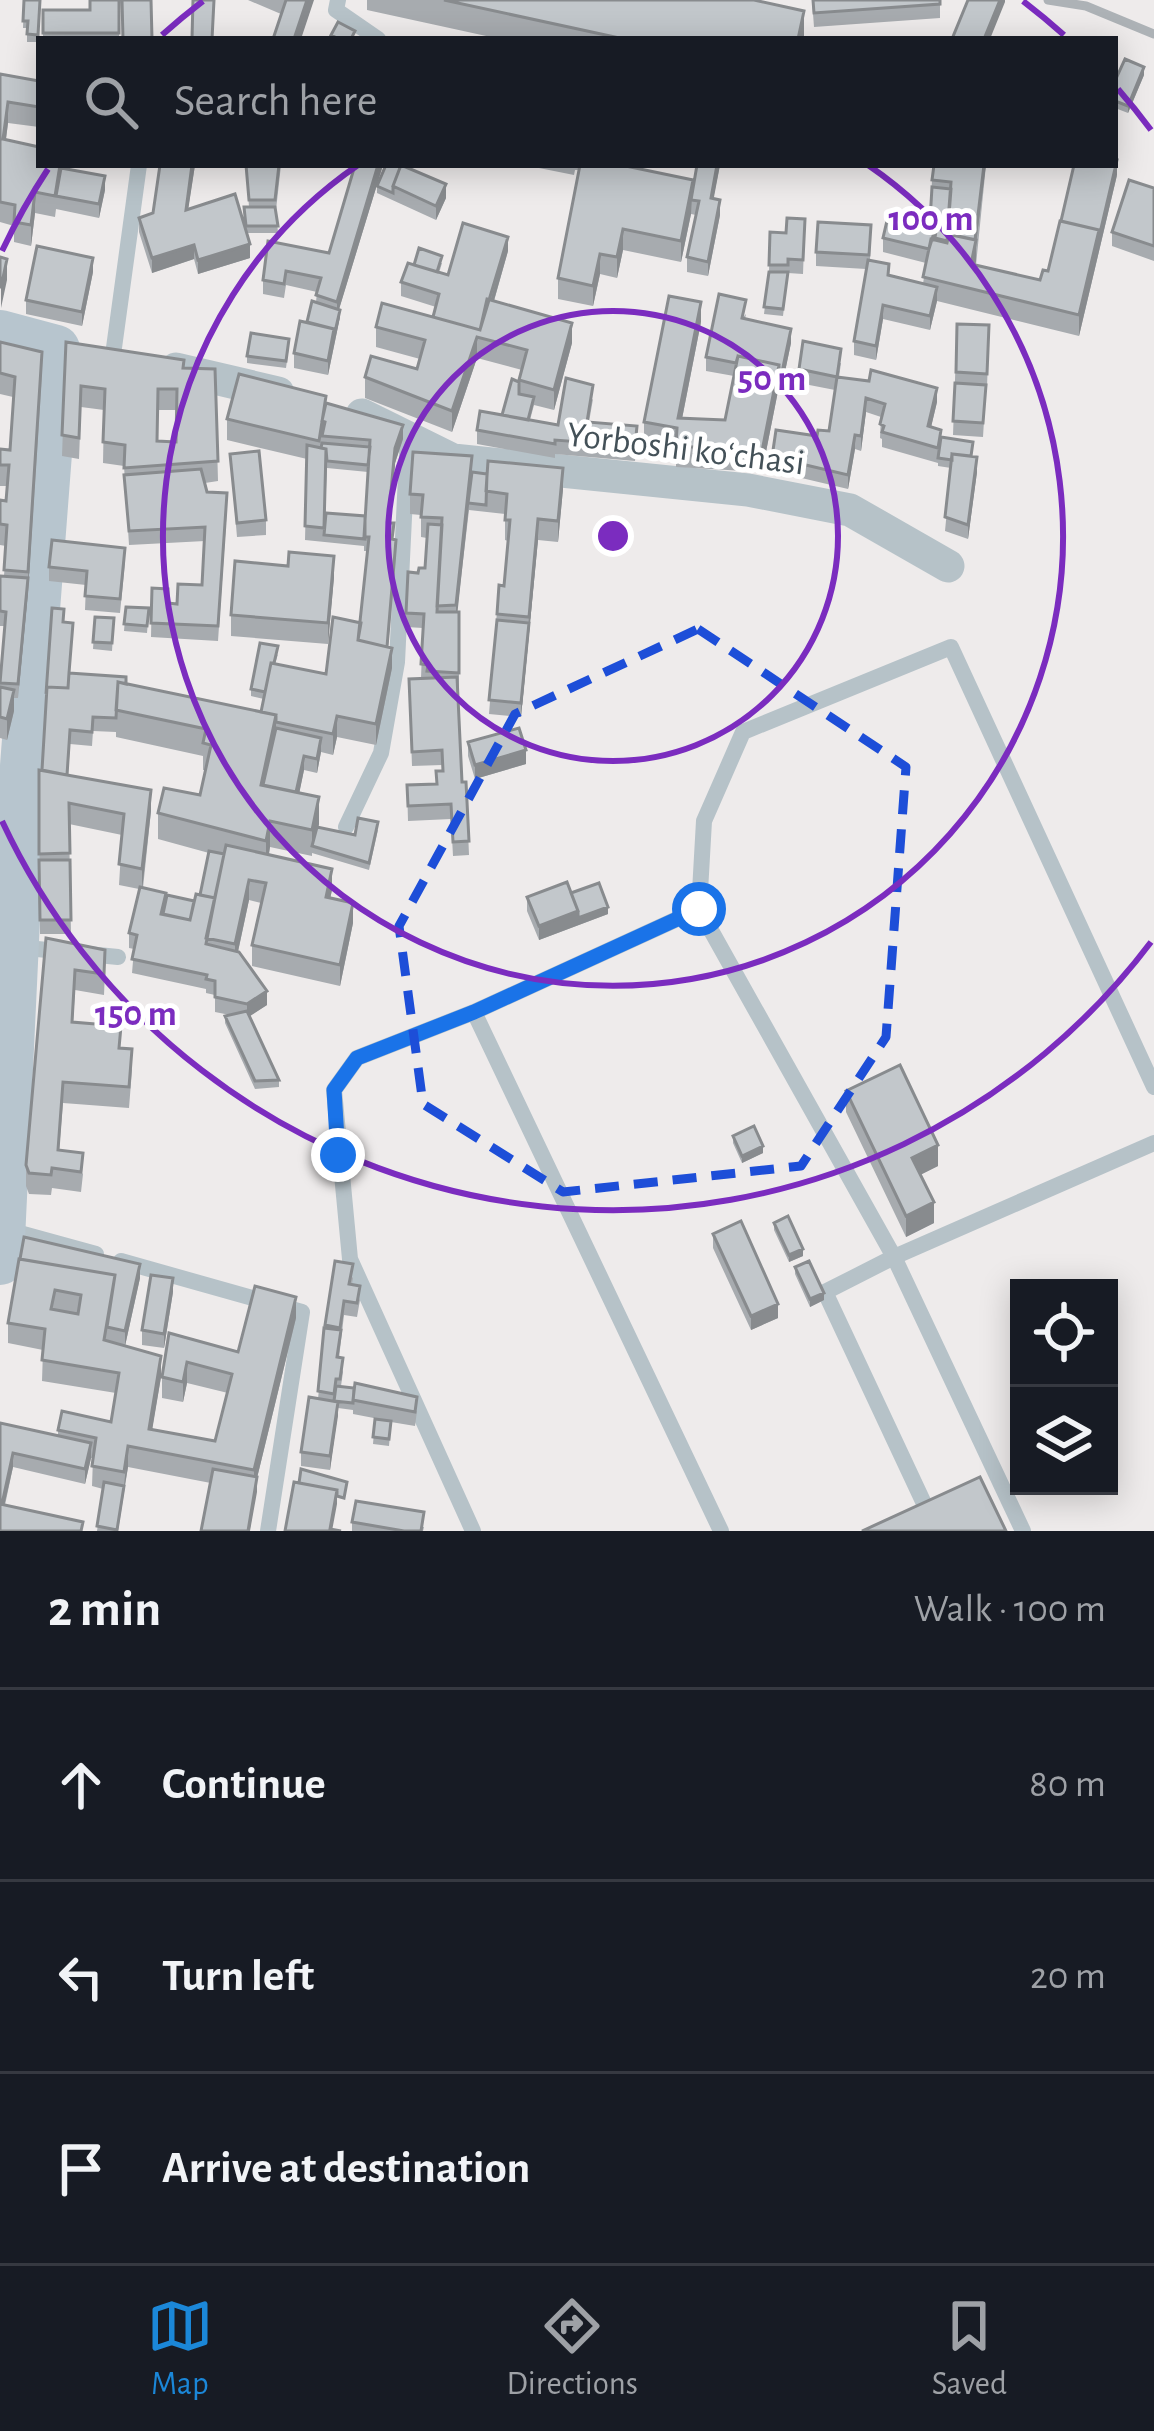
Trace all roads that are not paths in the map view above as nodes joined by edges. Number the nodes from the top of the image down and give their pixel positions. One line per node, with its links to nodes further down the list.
1 (338, 0): 2 (lane)
2 (374, 36)
3 (139, 168): 6 (lane)
4 (0, 334): 5 (main road)
5 (56, 349): 6 (street, Yorboshi koʻchasi); 9 (main road)
6 (113, 355): 7 (street, Yorboshi koʻchasi)
7 (408, 434): 8 (street, Yorboshi koʻchasi); 10 (lane)
8 (948, 566)
9 (11, 788): 12 (main road)
10 (346, 827)
11 (699, 909): 14 (lane); 15 (lane); 18 (lane)
12 (16, 947): 13 (lane); 17 (main road)
13 (118, 957)
14 (474, 1012): 20 (lane); 21 (lane)
15 (1154, 1087)
16 (1154, 1143): 18 (lane)
17 (2, 1245): 19 (lane)
18 (894, 1257): 22 (lane); 23 (lane)
19 (268, 1531)
20 (473, 1531)
21 (722, 1531)
22 (887, 1531)
23 (1023, 1531)

